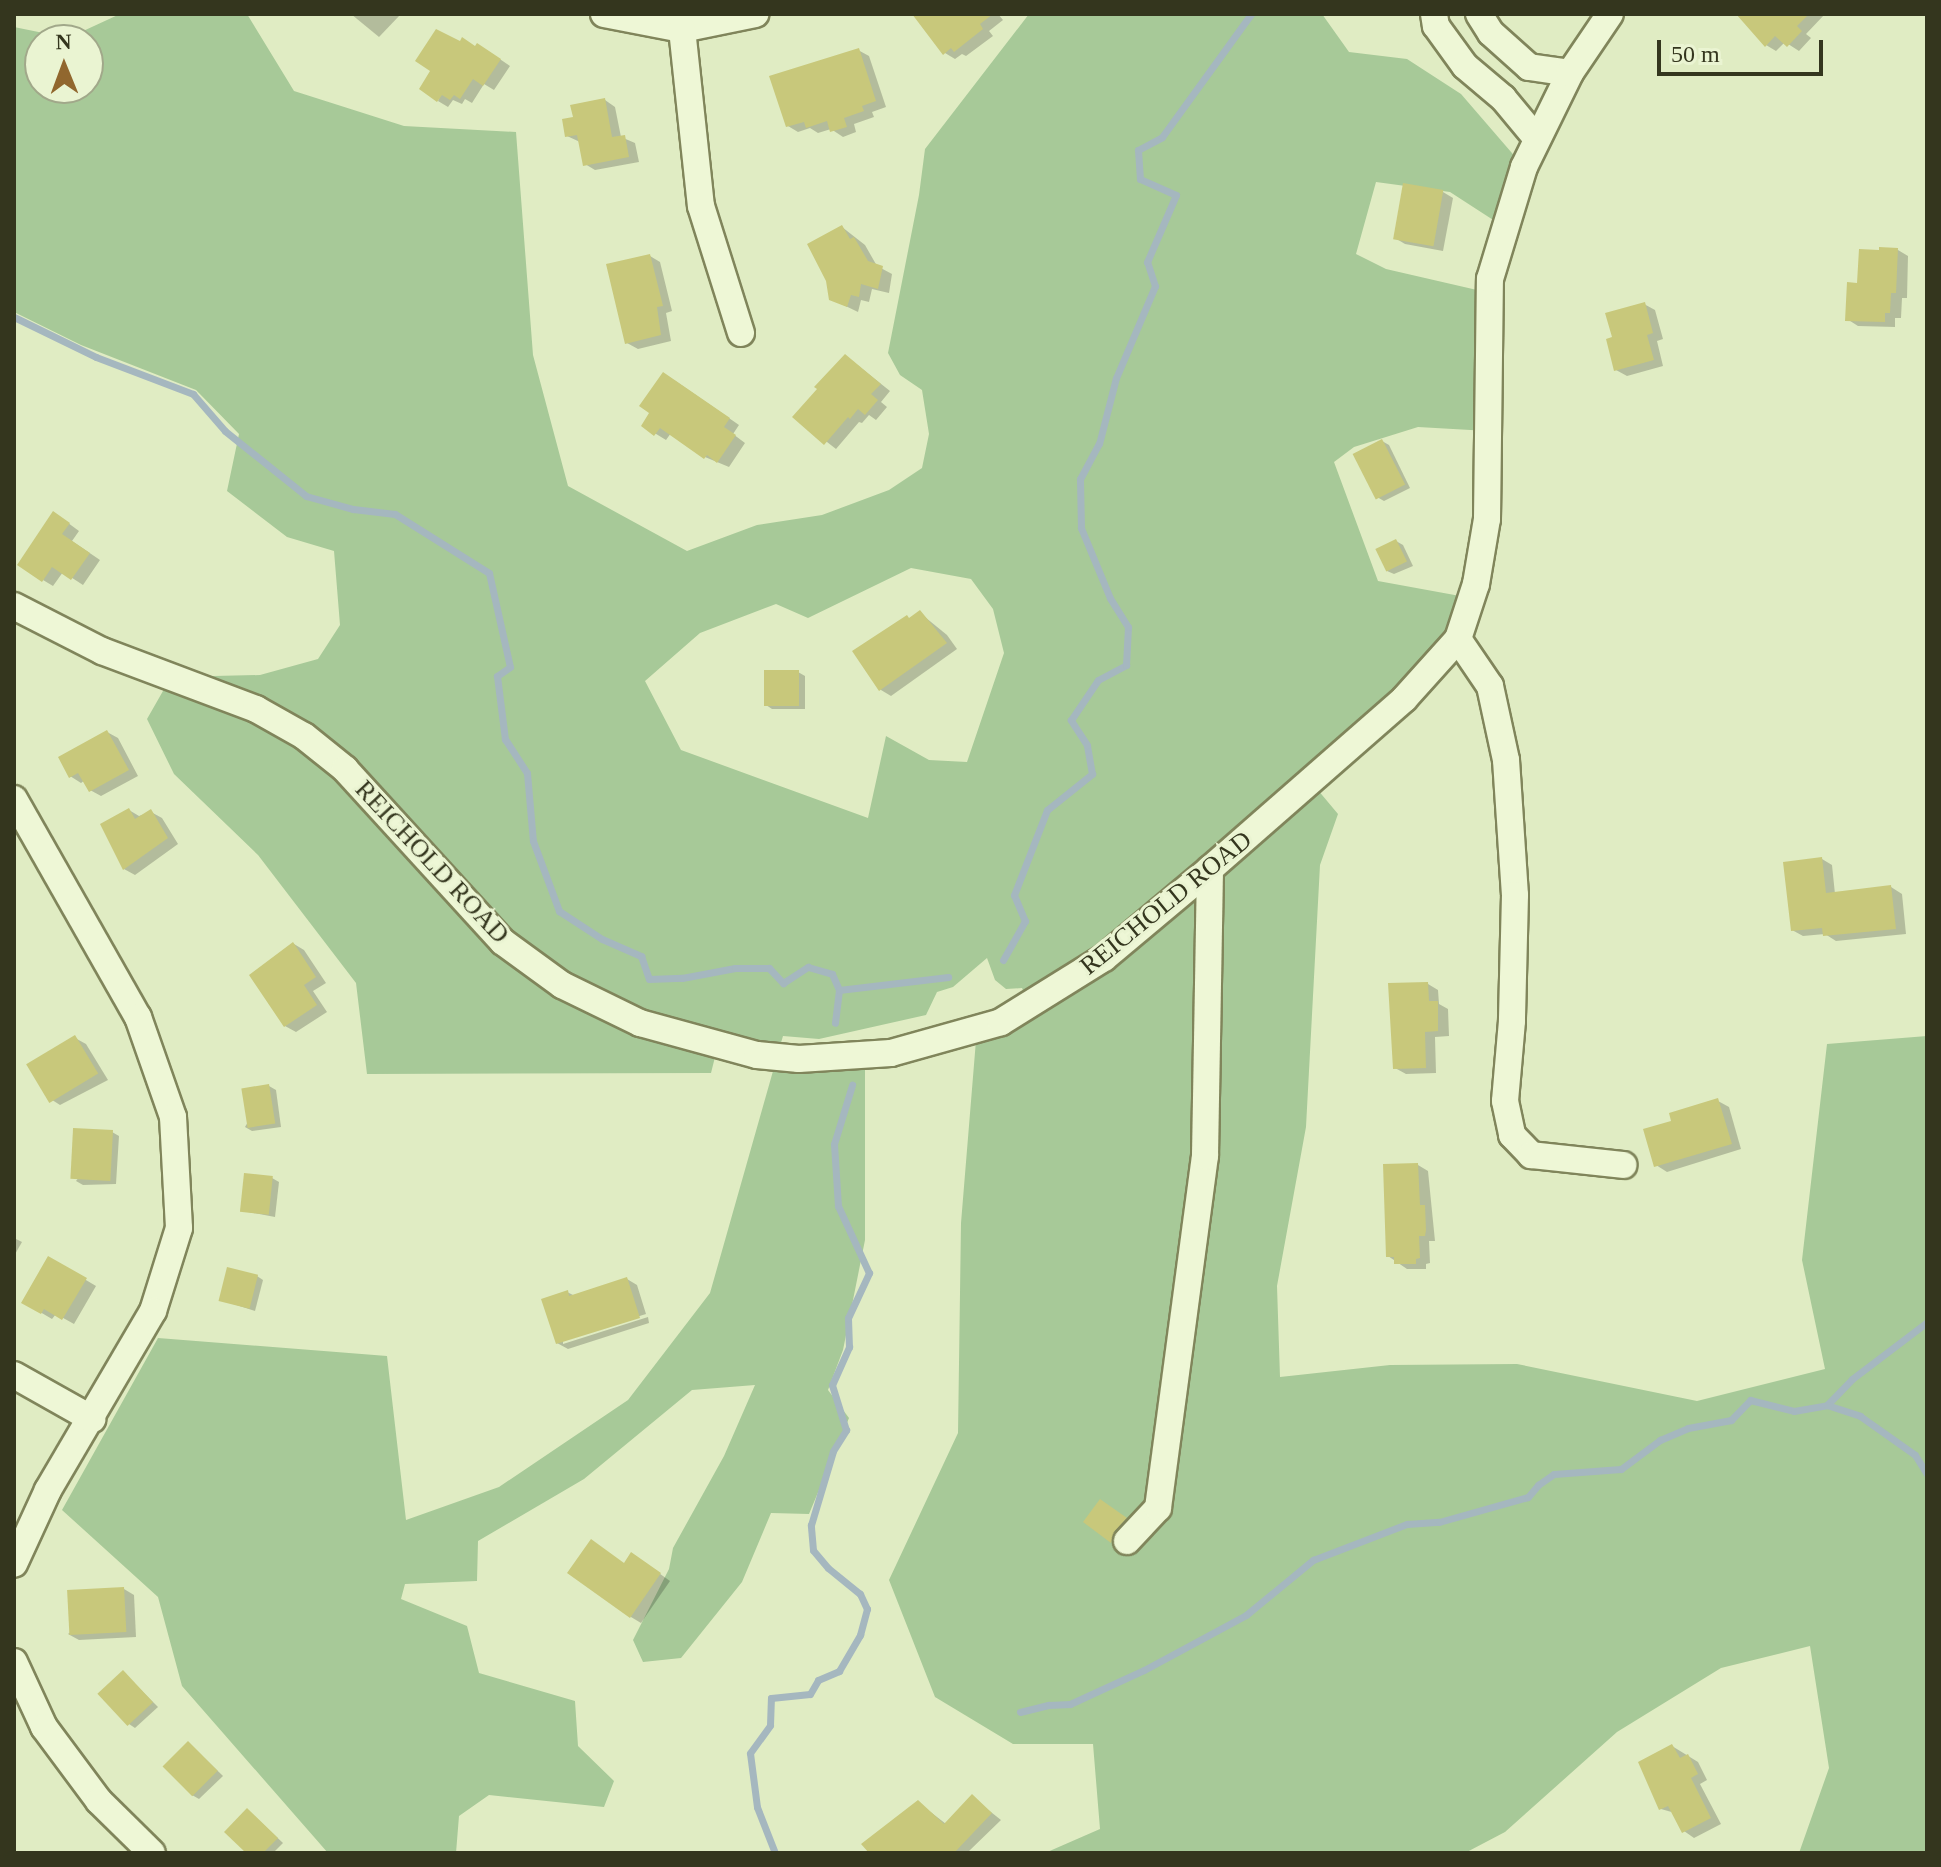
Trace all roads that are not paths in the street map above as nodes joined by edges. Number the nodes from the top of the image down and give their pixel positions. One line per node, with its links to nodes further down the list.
1 (604, 14): 6 (street)
2 (755, 14): 6 (street)
3 (1434, 14): 8 (street)
4 (1479, 14): 7 (street)
5 (1610, 14): 7 (street, REICHOLD ROAD)
6 (682, 29): 9 (street)
7 (1570, 73): 8 (street, REICHOLD ROAD)
8 (1537, 139): 11 (street, REICHOLD ROAD)
9 (741, 333)
10 (14, 606): 13 (street, REICHOLD ROAD)
11 (1458, 639): 13 (street, REICHOLD ROAD); 14 (street)
12 (14, 799): 16 (street)
13 (1210, 869): 17 (street)
14 (1623, 1165)
15 (14, 1375): 16 (street)
16 (92, 1419): 18 (street)
17 (1127, 1541)
18 (14, 1564)
19 (14, 1662): 20 (street)
20 (152, 1853)

